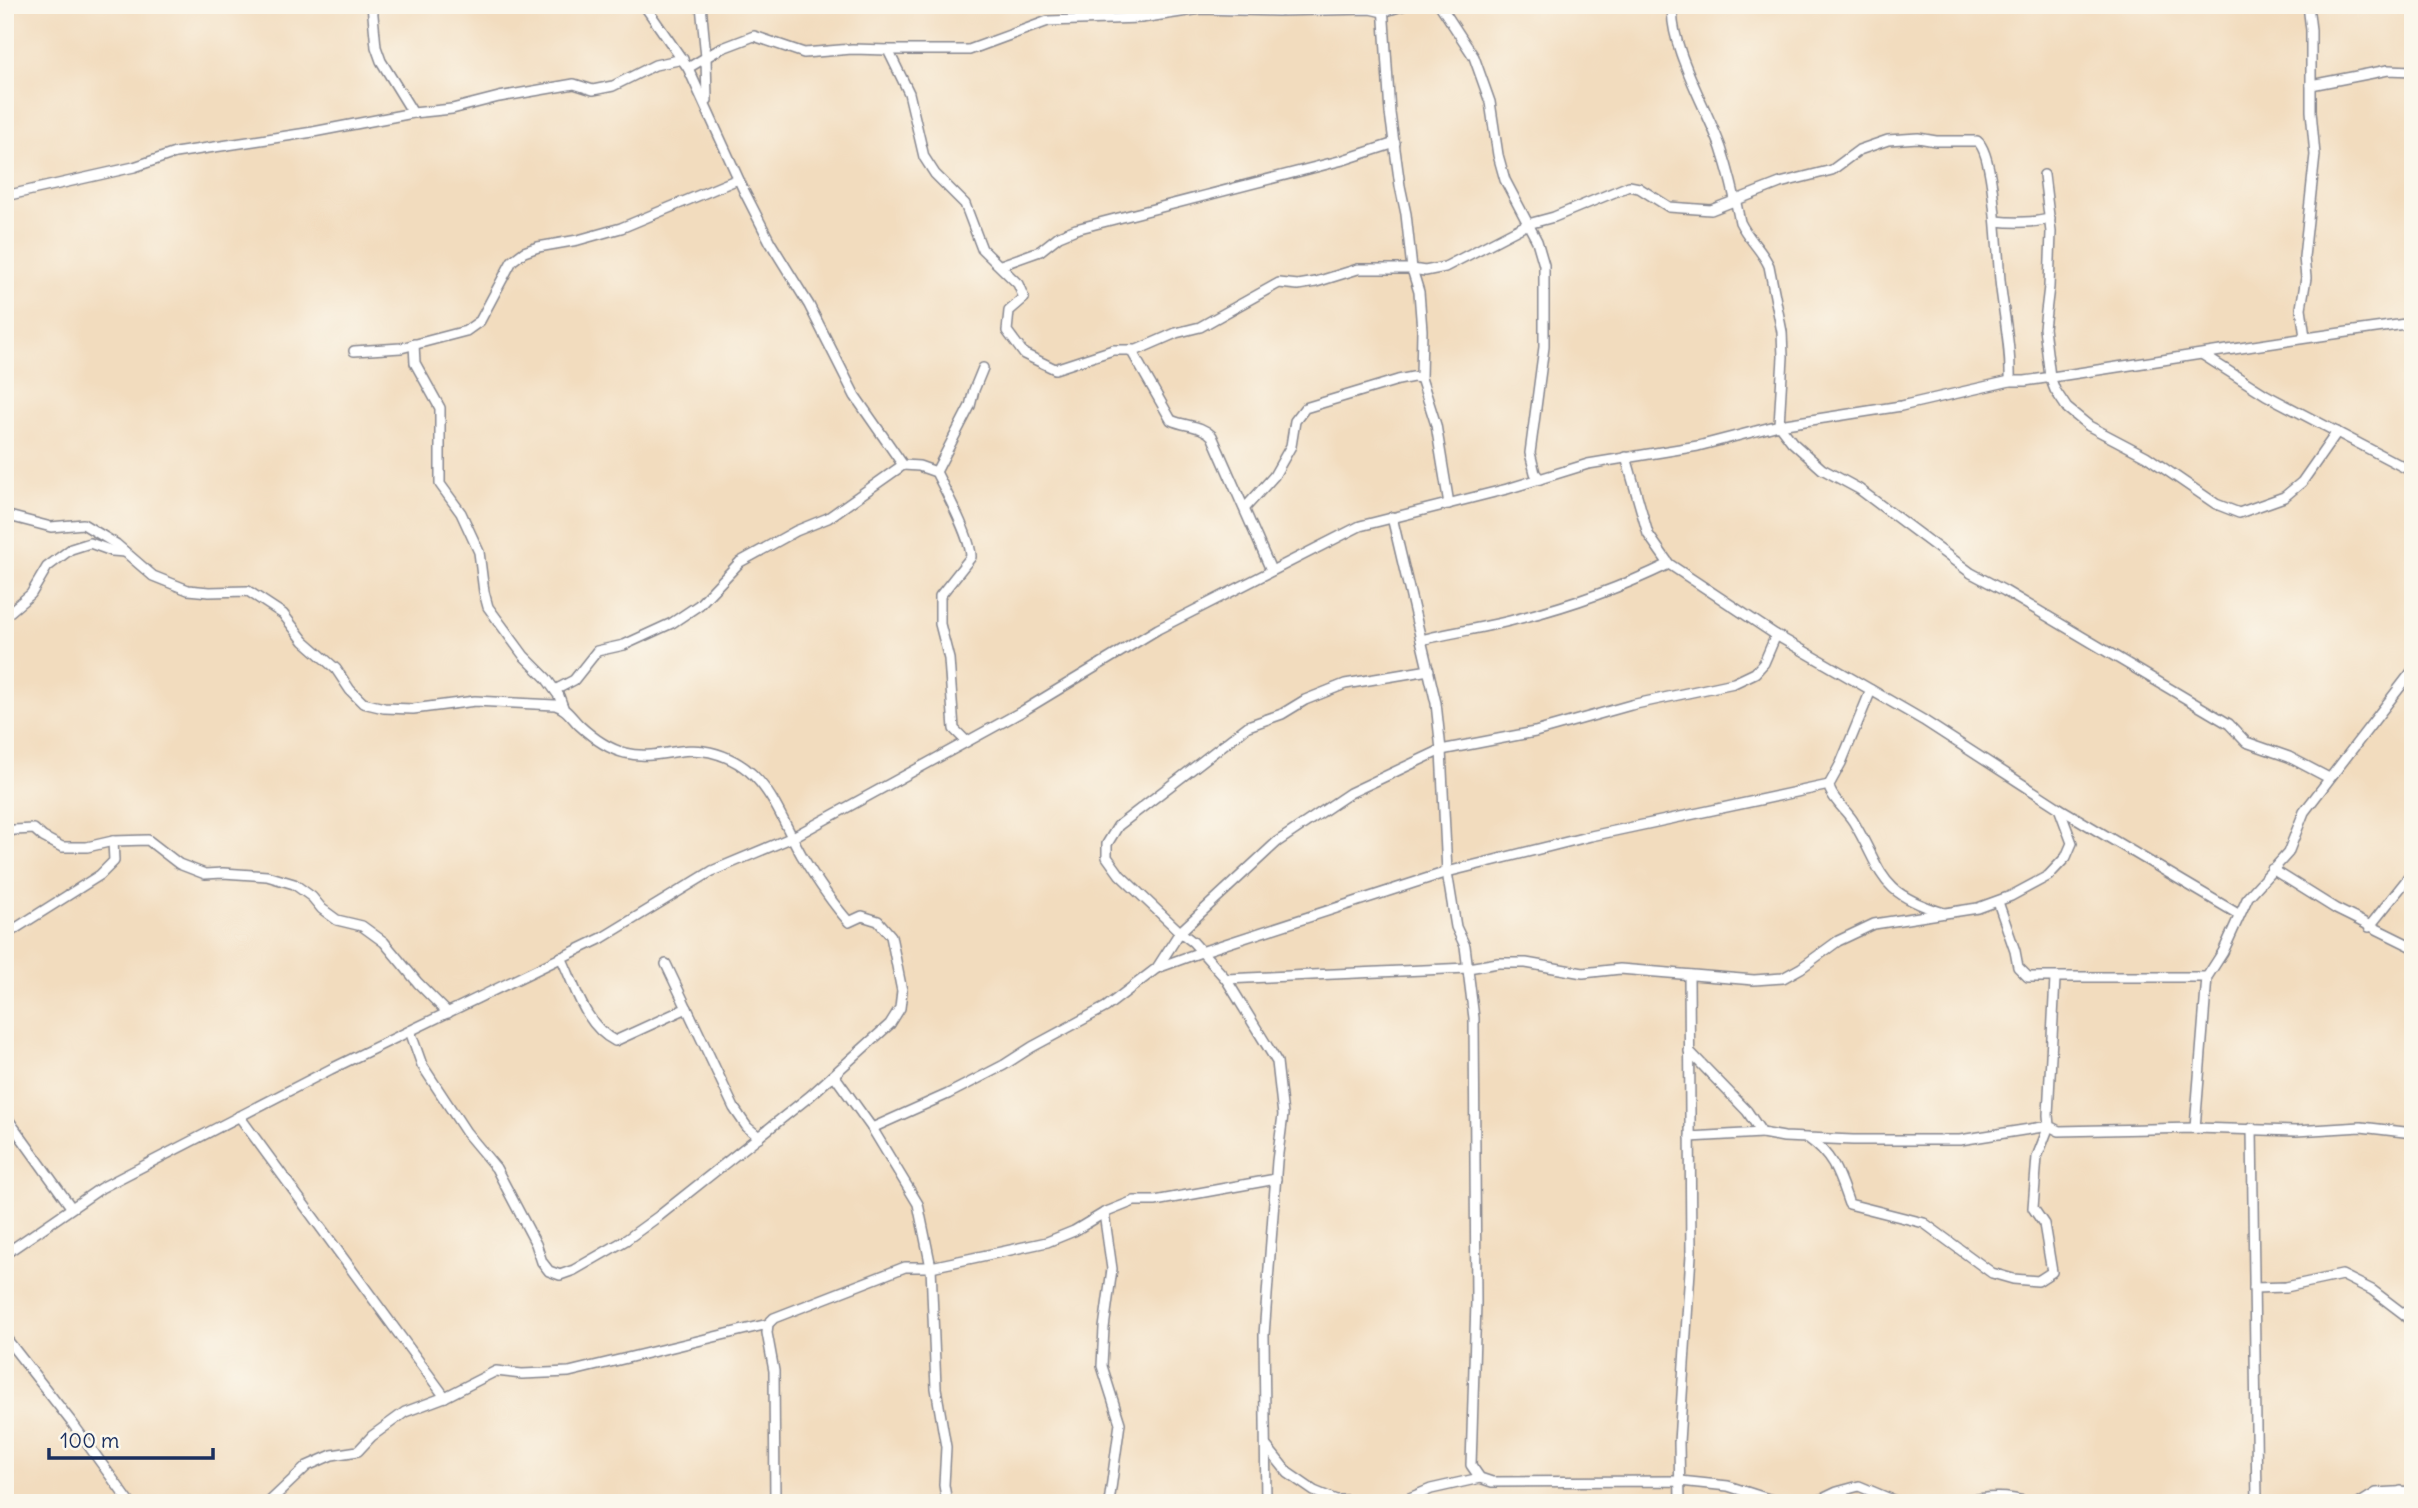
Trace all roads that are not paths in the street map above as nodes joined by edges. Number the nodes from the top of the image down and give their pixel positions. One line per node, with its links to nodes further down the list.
1 (372, 5): 15 (street)
2 (644, 5): 11 (street)
3 (701, 5): 10 (street)
4 (1405, 5): 8 (street)
5 (1440, 5): 23 (street)
6 (1673, 5): 20 (street)
7 (2308, 5): 13 (street)
8 (1383, 9): 9 (street); 16 (street)
9 (888, 50): 10 (street); 24 (street)
10 (706, 57): 11 (street); 14 (street)
11 (686, 63): 14 (street); 15 (street)
12 (2413, 71): 13 (street)
13 (2311, 85): 27 (street)
14 (707, 106): 18 (street)
15 (413, 113): 19 (street)
16 (1395, 143): 24 (street); 25 (street)
17 (2044, 175): 21 (street)
18 (738, 179): 28 (street); 39 (street)
19 (5, 196)
20 (1736, 201): 22 (street); 23 (street); 36 (street)
21 (2050, 219): 22 (street); 33 (street)
22 (1996, 221): 35 (street)
23 (1528, 224): 25 (street); 42 (street)
24 (1001, 265): 29 (street)
25 (1412, 269): 29 (street); 34 (street)
26 (2413, 323): 27 (street)
27 (2305, 337): 31 (street)
28 (414, 344): 30 (street); 55 (street)
29 (1131, 350): 44 (street)
30 (354, 351)
31 (2203, 355): 33 (street); 37 (street)
32 (983, 368): 40 (street)
33 (2050, 377): 35 (street); 37 (street)
34 (1421, 378): 43 (street); 44 (street)
35 (2010, 381): 36 (street)
36 (1779, 425): 38 (street); 60 (street)
37 (2337, 432): 41 (street)
38 (1626, 457): 42 (street); 48 (street)
39 (903, 465): 40 (street); 55 (street)
40 (936, 472): 58 (street)
41 (2413, 472)
42 (1541, 479): 43 (street)
43 (1449, 504): 46 (street)
44 (1245, 508): 49 (street)
45 (5, 515): 47 (street)
46 (1392, 517): 49 (street); 52 (street)
47 (125, 552): 50 (street); 57 (street)
48 (1669, 565): 51 (street); 52 (street)
49 (1271, 570): 58 (street)
50 (5, 616)
51 (1776, 635): 56 (street); 59 (street)
52 (1421, 640): 53 (street)
53 (1429, 670): 59 (street); 73 (street)
54 (2413, 670): 60 (street)
55 (555, 690): 57 (street)
56 (1871, 690): 61 (street); 62 (street)
57 (563, 707): 64 (street)
58 (967, 741): 64 (street)
59 (1441, 750): 67 (street); 73 (street)
60 (2329, 778): 66 (street)
61 (1829, 785): 67 (street); 70 (street)
62 (2059, 808): 69 (street); 71 (street)
63 (5, 833): 65 (street)
64 (793, 837): 77 (street); 89 (street)
65 (113, 841): 74 (street); 86 (street)
66 (2272, 869): 71 (street); 72 (street)
67 (1447, 872): 76 (street); 80 (street)
68 (2413, 873): 72 (street)
69 (1998, 902): 70 (street); 84 (street)
70 (1946, 913): 81 (street)
71 (2238, 915): 82 (street)
72 (2369, 927): 75 (street)
73 (1180, 932): 76 (street); 79 (street)
74 (5, 935)
75 (2413, 947)
76 (1201, 952): 79 (street); 83 (street)
77 (561, 957): 85 (street); 86 (street)
78 (666, 964): 85 (street)
79 (1157, 968): 93 (street)
80 (1468, 968): 81 (street); 83 (street); 112 (street)
81 (1689, 975): 88 (street)
82 (2207, 977): 84 (street); 94 (street)
83 (1226, 979): 101 (street)
84 (2055, 979): 92 (street)
85 (687, 1008): 98 (street)
86 (448, 1013): 87 (street)
87 (410, 1031): 91 (street); 98 (street)
88 (1689, 1051): 96 (street); 99 (street)
89 (834, 1075): 93 (street); 98 (street)
90 (5, 1115): 102 (street)
91 (239, 1116): 102 (street); 110 (street)
92 (2049, 1126): 94 (street); 100 (street); 100 (street)
93 (872, 1128): 105 (street)
94 (2195, 1128): 95 (street)
95 (2252, 1128): 97 (street); 106 (street)
96 (1762, 1133): 99 (street); 100 (street)
97 (2413, 1133)
98 (759, 1137)
99 (1690, 1137): 113 (street)
100 (1808, 1138)
101 (1276, 1179): 103 (street); 111 (street)
102 (71, 1207): 104 (street)
103 (1104, 1213): 105 (street); 120 (street)
104 (5, 1254)
105 (931, 1267): 107 (street); 119 (street)
106 (2254, 1288): 108 (street); 128 (street)
107 (768, 1324): 110 (street); 118 (street)
108 (2413, 1326)
109 (5, 1337): 116 (street)
110 (445, 1397): 117 (street)
111 (1266, 1447): 112 (street); 121 (street)
112 (1480, 1478): 113 (street)
113 (1680, 1481): 122 (street); 123 (street)
114 (2401, 1491): 115 (street); 129 (street); 130 (street)
115 (2413, 1492)
116 (130, 1503)
117 (268, 1503)
118 (775, 1503)
119 (947, 1503)
120 (1109, 1503)
121 (1266, 1503)
122 (1680, 1503)
123 (1781, 1503)
124 (1814, 1503): 125 (street)
125 (1900, 1503)
126 (1958, 1503): 127 (street)
127 (2029, 1503)
128 (2257, 1503)
129 (2360, 1503)
130 (2401, 1503)

